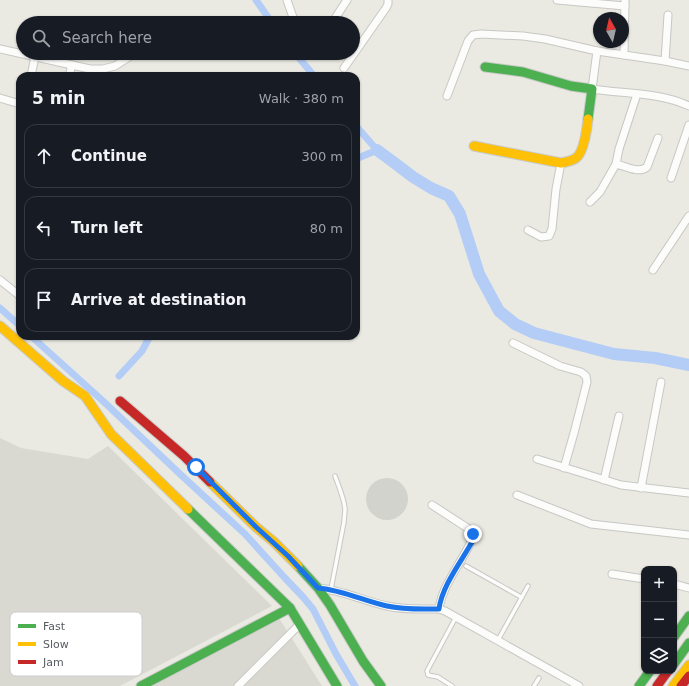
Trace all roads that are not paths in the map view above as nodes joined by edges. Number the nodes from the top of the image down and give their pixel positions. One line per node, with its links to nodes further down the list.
1 (287, 0): 7 (street)
2 (347, 0): 8 (street)
3 (388, 0): 9 (street)
4 (557, 0): 5 (street)
5 (625, 3): 13 (street)
6 (668, 15): 18 (street)
7 (293, 16)
8 (337, 16)
9 (360, 45)
10 (0, 49): 12 (street)
11 (597, 51): 13 (street); 25 (street); 27 (street)
12 (16, 53)
13 (624, 55): 18 (street)
14 (35, 60): 23 (street)
15 (49, 60): 19 (street)
16 (124, 60): 19 (street)
17 (350, 60): 22 (street)
18 (665, 61): 21 (street)
19 (72, 65): 24 (street)
20 (485, 66): 25 (main road)
21 (689, 66)
22 (344, 68)
23 (33, 72)
24 (71, 72)
25 (592, 89): 26 (street); 34 (main road)
26 (637, 94): 30 (street); 35 (street)
27 (447, 96)
28 (0, 98): 29 (street)
29 (16, 103)
30 (689, 106)
31 (689, 125): 36 (street)
32 (658, 138): 35 (street)
33 (474, 146): 34 (main road)
34 (561, 163): 39 (street)
35 (616, 164): 37 (street)
36 (671, 178)
37 (590, 202)
38 (688, 221): 40 (street)
39 (528, 230)
40 (653, 270)
41 (0, 280): 42 (street)
42 (16, 293)
43 (0, 326): 44 (main road)
44 (16, 340)
45 (16, 340): 68 (main road)
46 (513, 343): 51 (street)
47 (661, 382): 54 (street)
48 (120, 401): 64 (main road)
49 (619, 416): 53 (street)
50 (537, 459): 51 (street)
51 (564, 468): 53 (street)
52 (335, 476): 66 (lane)
53 (604, 480): 54 (street)
54 (641, 488): 55 (street)
55 (689, 493)
56 (517, 495): 58 (street)
57 (432, 505): 69 (street)
58 (689, 535)
59 (466, 566): 67 (lane)
60 (612, 574): 61 (street)
61 (641, 579)
62 (677, 585): 65 (street)
63 (528, 586): 67 (lane)
64 (318, 588): 66 (street); 85 (main road)
65 (689, 588)
66 (331, 589): 69 (street)
67 (521, 597): 74 (lane)
68 (290, 608): 72 (main road); 82 (main road)
69 (439, 609): 71 (street)
70 (689, 616): 73 (main road)
71 (456, 617): 74 (street); 86 (lane)
72 (300, 624): 83 (street); 84 (main road)
73 (677, 633)
74 (498, 640): 88 (street)
75 (689, 643): 76 (main road)
76 (677, 660)
77 (689, 665): 91 (main road)
78 (648, 674): 89 (main road)
79 (666, 674): 90 (main road)
80 (689, 676): 92 (main road)
81 (539, 678): 87 (lane)
82 (141, 686)
83 (238, 686)
84 (337, 686)
85 (381, 686)
86 (452, 686)
87 (534, 686)
88 (579, 686)
89 (640, 686)
90 (657, 686)
91 (673, 686)
92 (681, 686)

